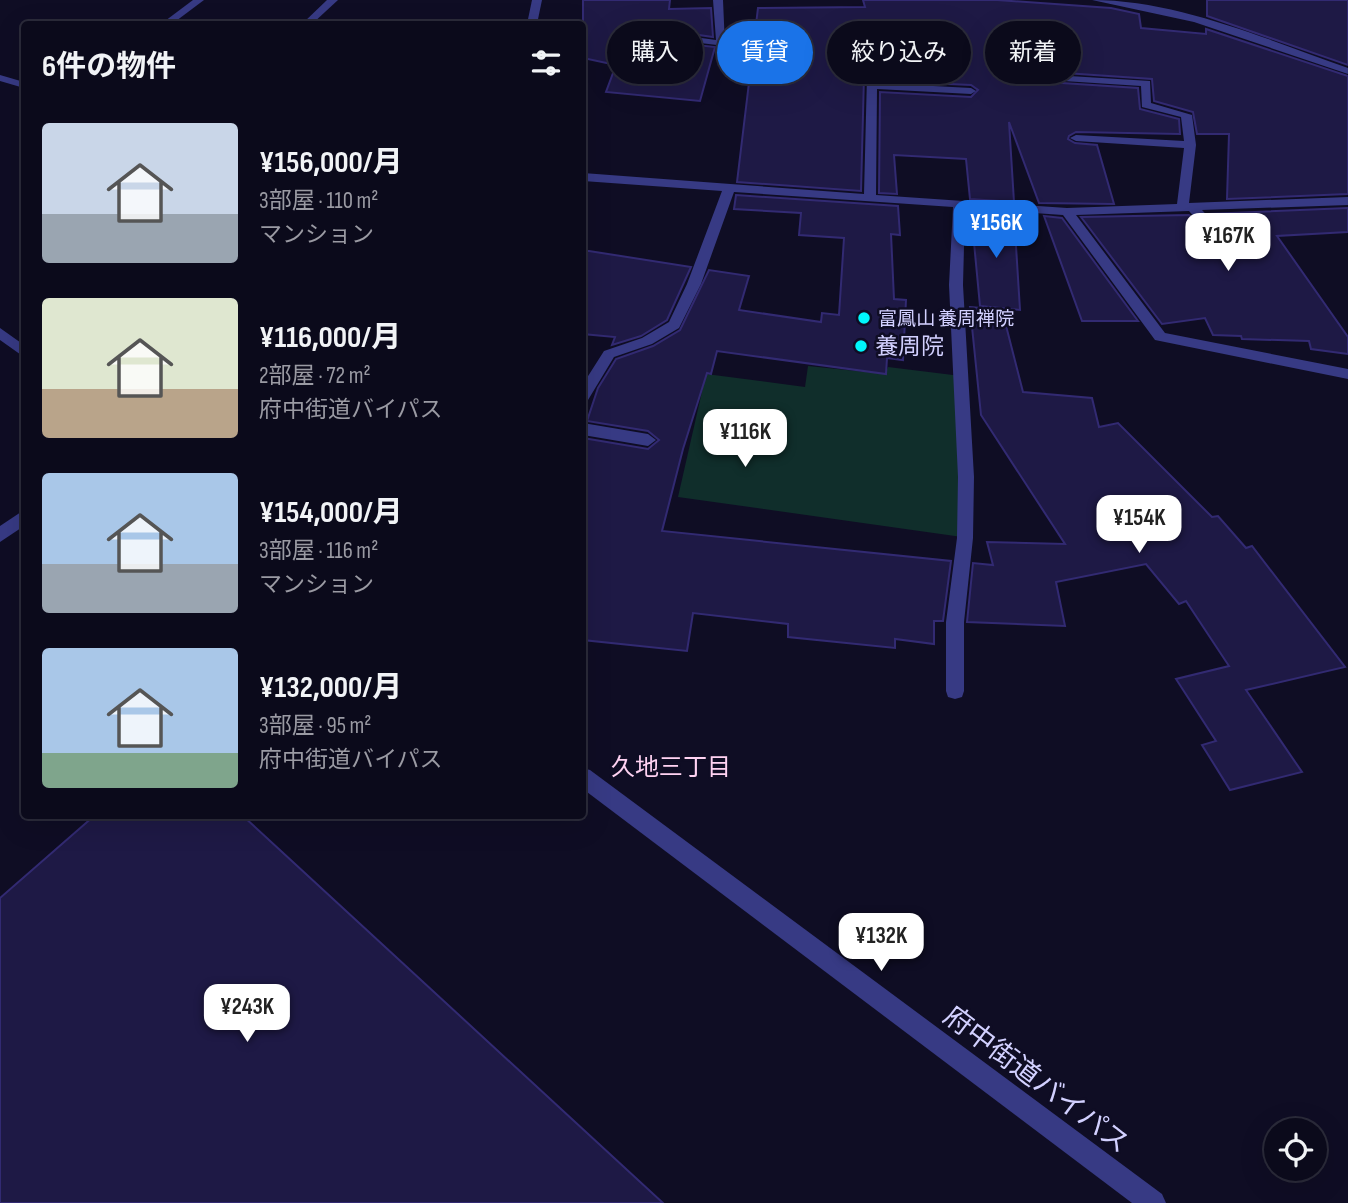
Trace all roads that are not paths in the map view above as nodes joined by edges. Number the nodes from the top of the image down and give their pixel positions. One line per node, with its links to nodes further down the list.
1 (199, 0): 6 (street)
2 (333, 0): 7 (street)
3 (537, 0): 8 (street)
4 (718, 0): 9 (street)
5 (1097, 0): 10 (street)
6 (170, 21)
7 (310, 21)
8 (533, 21)
9 (703, 41)
10 (1348, 71)
11 (0, 78): 13 (street)
12 (1081, 79): 16 (street)
13 (21, 84)
14 (971, 91): 19 (street)
15 (1076, 138): 16 (street)
16 (1190, 145): 22 (street)
17 (586, 177): 18 (street)
18 (729, 188): 19 (street); 28 (street)
19 (870, 197): 21 (street)
20 (1348, 201): 22 (street)
21 (959, 202): 23 (street); 33 (street)
22 (1187, 205): 23 (street); 24 (street)
23 (1067, 212): 27 (street)
24 (1234, 254)
25 (0, 333): 26 (street)
26 (21, 350)
27 (1348, 374)
28 (586, 391)
29 (586, 430): 30 (street)
30 (648, 440)
31 (21, 519): 32 (street)
32 (0, 535)
33 (955, 691)
34 (586, 779): 35 (street, 府中街道バイパス)
35 (1153, 1203)

